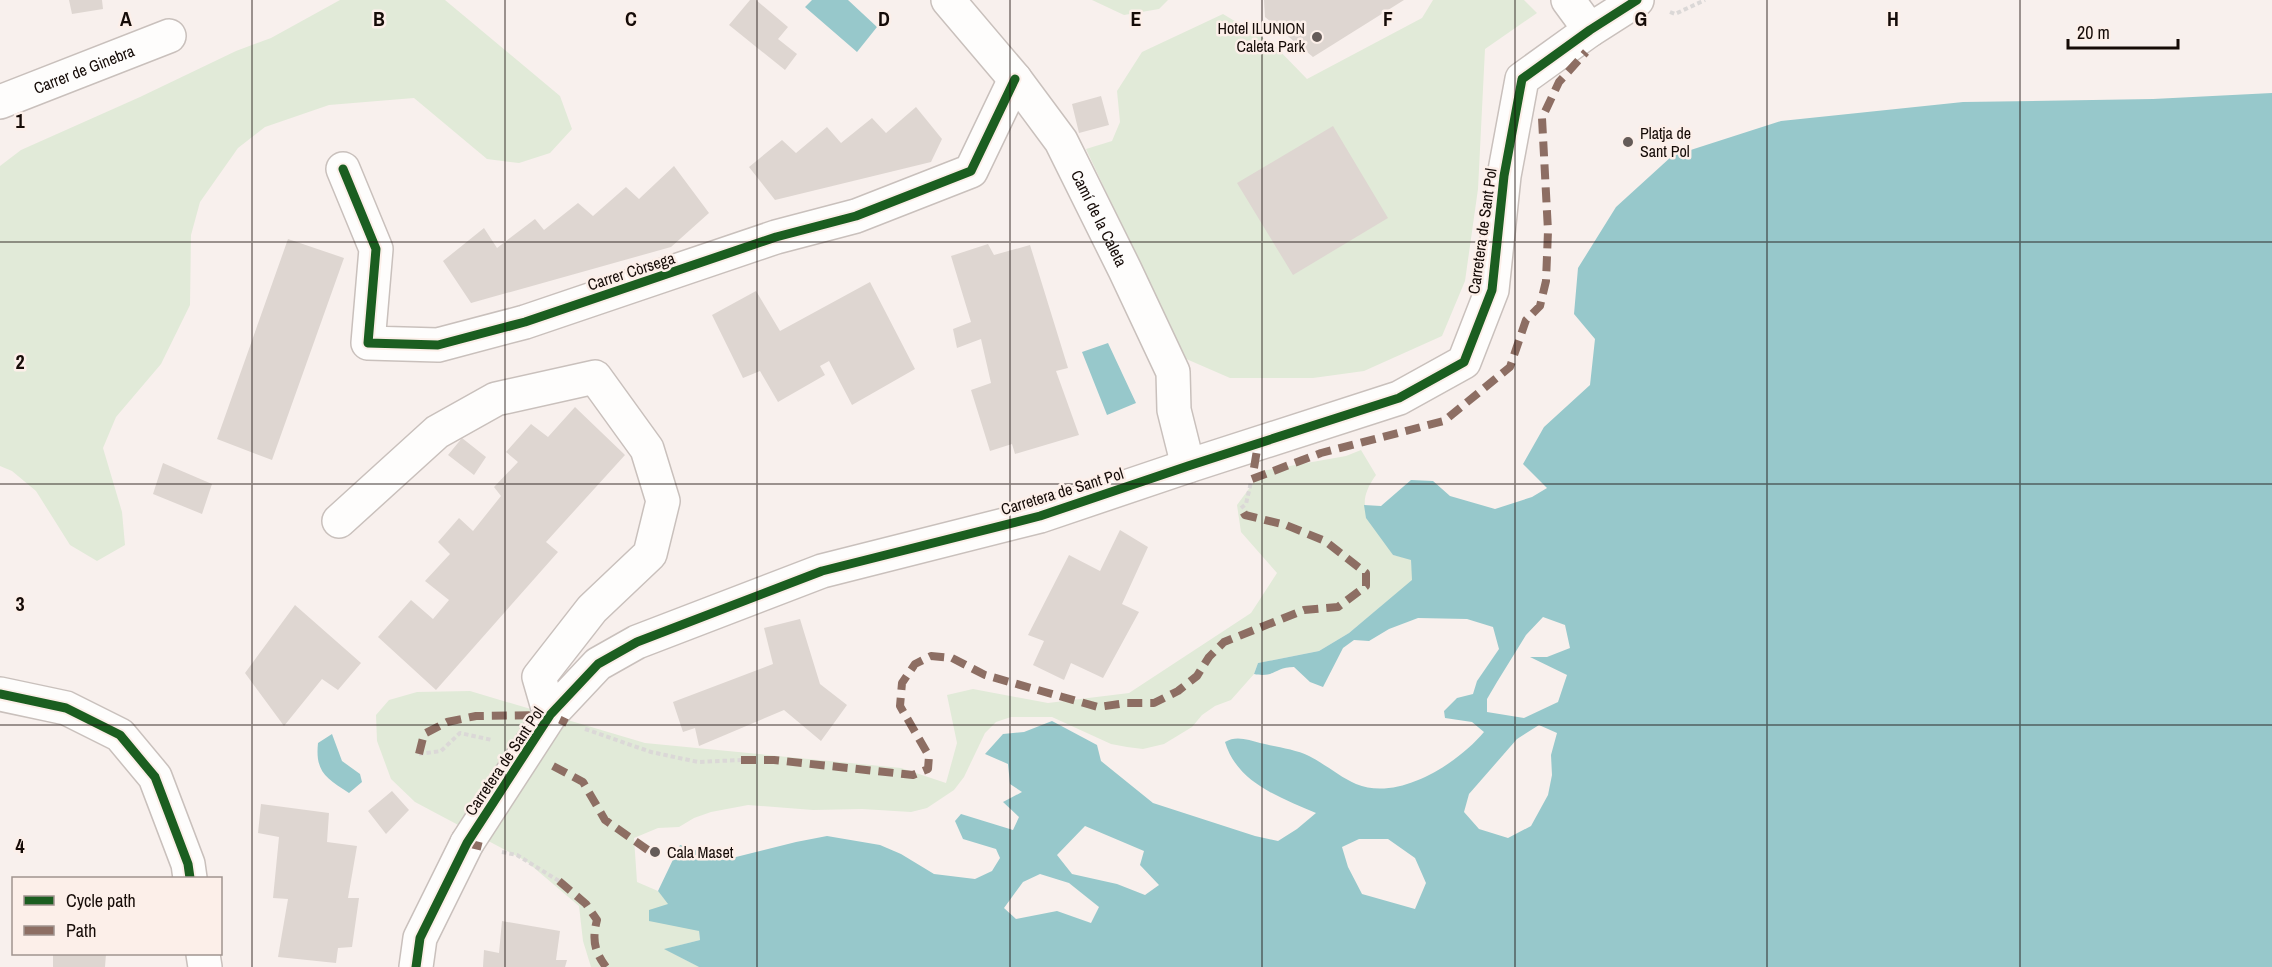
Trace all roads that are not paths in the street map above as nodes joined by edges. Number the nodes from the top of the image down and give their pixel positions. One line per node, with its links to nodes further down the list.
1 (948, 0): 6 (street, Camí de la Caleta)
2 (1568, 0): 4 (street)
3 (1637, 0): 4 (street, Carretera de Sant Pol)
4 (1590, 30): 9 (street, Carretera de Sant Pol)
5 (169, 36): 7 (street, Carrer de Ginebra)
6 (1015, 79): 8 (street, Carrer Còrsega); 9 (street, Camí de la Caleta)
7 (0, 102)
8 (343, 169)
9 (1188, 466): 12 (street, Carretera de Sant Pol)
10 (339, 520): 12 (street)
11 (0, 694): 13 (street)
12 (564, 721): 14 (street, Carretera de Sant Pol, bridge)
13 (190, 877)
14 (416, 967)

